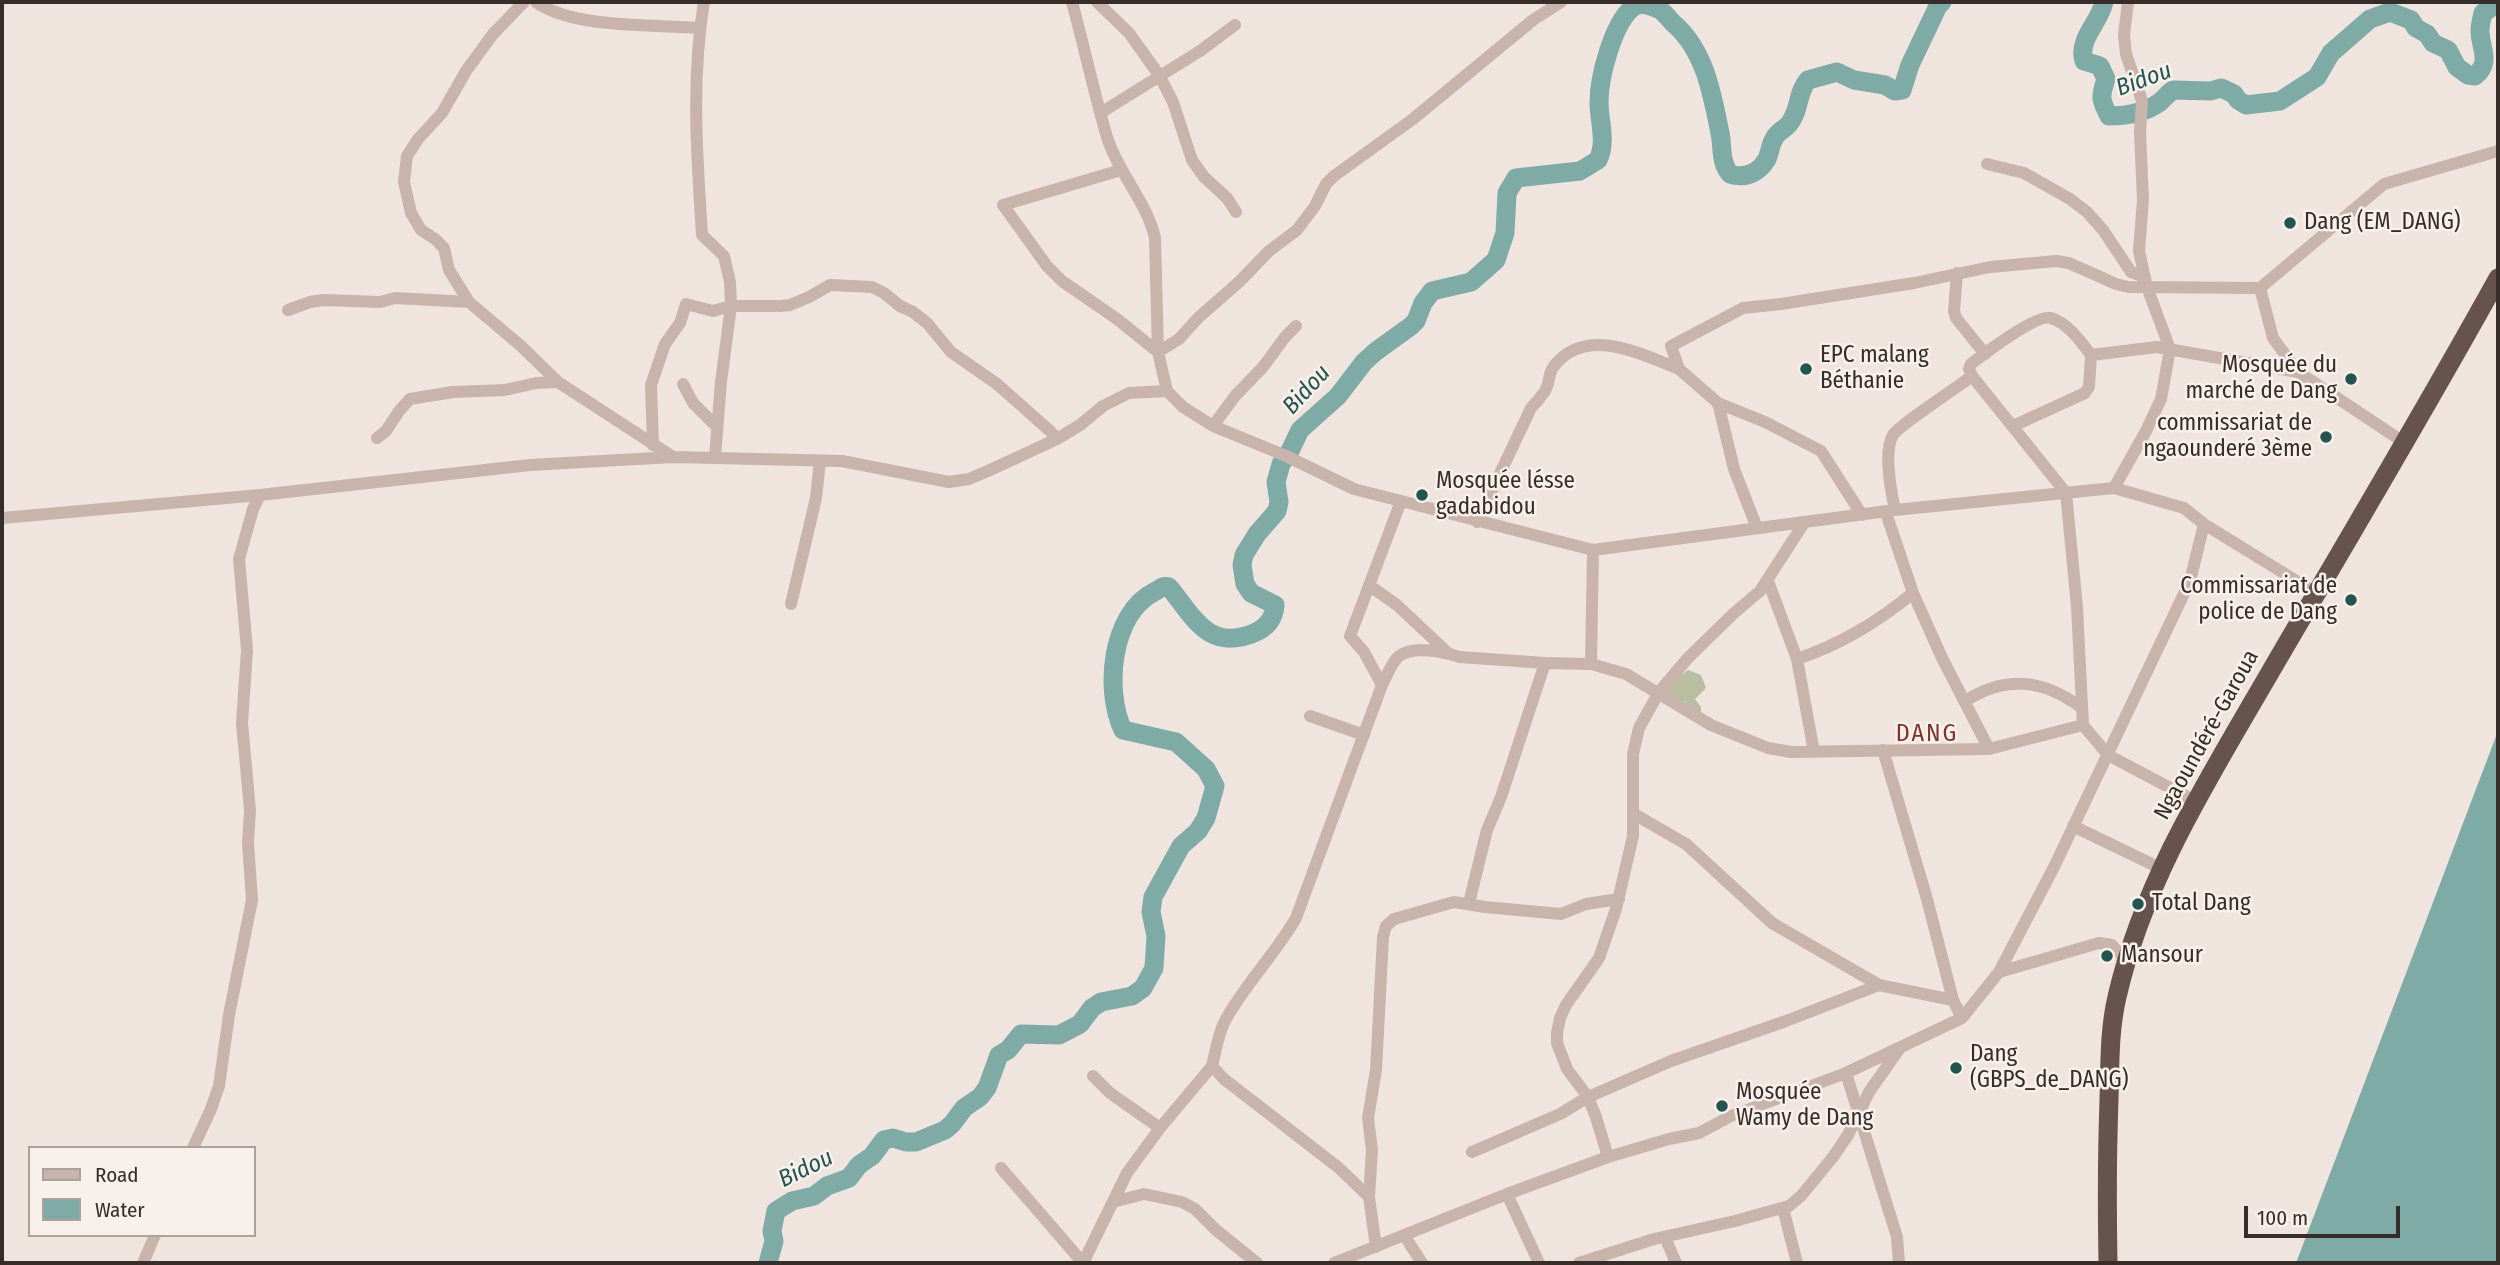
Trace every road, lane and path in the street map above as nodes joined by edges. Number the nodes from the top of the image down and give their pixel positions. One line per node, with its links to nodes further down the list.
1 (524, 2): 20 (street)
2 (536, 2): 9 (street)
3 (704, 2): 9 (street)
4 (1072, 2): 11 (street)
5 (1097, 2): 10 (street)
6 (1561, 2): 25 (street)
7 (2127, 2): 18 (street)
8 (1235, 25): 10 (street)
9 (700, 28): 21 (street)
10 (1159, 75): 11 (street); 15 (street)
11 (1102, 111): 14 (street)
12 (2498, 151): 19 (street)
13 (1987, 164): 18 (street)
14 (1121, 170): 25 (street); 25 (street)
15 (1236, 212)
16 (1957, 273): 18 (street); 26 (street); 28 (street)
17 (2498, 278): 40 (highway, Ngaoundéré-Garoua)
18 (2146, 282): 19 (street); 24 (street)
19 (2260, 288): 29 (street)
20 (469, 302): 22 (street); 31 (street)
21 (731, 306): 35 (street); 39 (street); 41 (street)
22 (288, 310)
23 (1296, 326): 36 (street)
24 (2170, 349): 27 (street); 29 (street); 45 (street)
25 (1158, 352): 33 (street)
26 (1986, 354): 27 (street); 30 (street)
27 (2091, 355): 37 (street)
28 (1679, 369): 34 (street); 52 (street)
29 (2298, 372): 40 (street)
30 (1972, 376): 37 (street); 49 (street)
31 (558, 382): 38 (street); 41 (street)
32 (683, 384): 35 (street)
33 (1167, 391): 36 (street); 39 (street)
34 (1718, 403): 50 (street); 55 (street)
35 (716, 426): 43 (street)
36 (1213, 426): 48 (street)
37 (2013, 426): 46 (street)
38 (377, 438)
39 (1057, 439): 44 (street)
40 (2405, 443): 60 (highway, Ngaoundéré-Garoua)
41 (653, 445): 42 (street)
42 (673, 457): 43 (street); 47 (street)
43 (715, 457): 44 (street)
44 (820, 461): 61 (street)
45 (2114, 488): 46 (street); 54 (street)
46 (2066, 493): 49 (street); 69 (street)
47 (260, 495): 51 (street); 95 (street)
48 (1401, 500): 52 (street); 58 (street)
49 (1890, 512): 50 (street); 59 (street)
50 (1862, 515): 53 (street)
51 (2, 518)
52 (1477, 522): 56 (street)
53 (1804, 523): 55 (street); 57 (street)
54 (2204, 524): 60 (street); 76 (street)
55 (1757, 528): 56 (street)
56 (1593, 550): 65 (street)
57 (1768, 581): 63 (street); 67 (street)
58 (1370, 586): 62 (street); 66 (street)
59 (1913, 593): 63 (street); 68 (street)
60 (2316, 593): 77 (highway, Ngaoundéré-Garoua)
61 (790, 604)
62 (1448, 653): 64 (street); 66 (street)
63 (1797, 659): 75 (street)
64 (1545, 663): 65 (street); 82 (street)
65 (1591, 664): 67 (street)
66 (1382, 685): 72 (street)
67 (1659, 692): 75 (street); 78 (street)
68 (1965, 701): 69 (street); 73 (street)
69 (2082, 708): 71 (street)
70 (1310, 716): 72 (street)
71 (2083, 725): 73 (street); 76 (street)
72 (1364, 735): 89 (street)
73 (1989, 749): 74 (street)
74 (1883, 750): 75 (street); 86 (street)
75 (1814, 752)
76 (2108, 755): 77 (street); 79 (street)
77 (2195, 801): 80 (highway, Ngaoundéré-Garoua)
78 (1634, 814): 81 (street); 85 (street)
79 (2073, 826): 80 (street); 84 (street)
80 (2162, 869): 83 (highway, Ngaoundéré-Garoua)
81 (1619, 899): 82 (street); 92 (street)
82 (1469, 903): 100 (street)
83 (2128, 962): 84 (street); 118 (highway, Ngaoundéré-Garoua)
84 (1999, 972): 87 (street)
85 (1879, 985): 86 (street); 92 (street)
86 (1954, 1000): 87 (street)
87 (1962, 1018): 88 (street)
88 (1902, 1045): 90 (street); 93 (street)
89 (1212, 1066): 94 (street); 100 (street)
90 (1846, 1073): 93 (street); 97 (street)
91 (1093, 1076): 94 (street)
92 (1588, 1097): 96 (street); 97 (street)
93 (1858, 1113): 102 (street); 117 (street)
94 (1160, 1128): 101 (street)
95 (194, 1146)
96 (1472, 1152)
97 (1608, 1157): 99 (street)
98 (1001, 1168): 109 (street)
99 (1507, 1194): 103 (street); 113 (street)
100 (1369, 1197): 106 (street)
101 (1113, 1202): 109 (street); 110 (street)
102 (1783, 1208): 105 (street); 116 (street)
103 (1404, 1235): 106 (street); 112 (street)
104 (154, 1237): 108 (street)
105 (1665, 1237): 114 (street); 115 (street)
106 (1376, 1247): 107 (street)
107 (1353, 1260): 111 (street)
108 (143, 1263)
109 (1083, 1263)
110 (1257, 1263)
111 (1334, 1263)
112 (1422, 1263)
113 (1539, 1263)
114 (1579, 1263)
115 (1676, 1263)
116 (1797, 1263)
117 (1899, 1263)
118 (2108, 1263)

